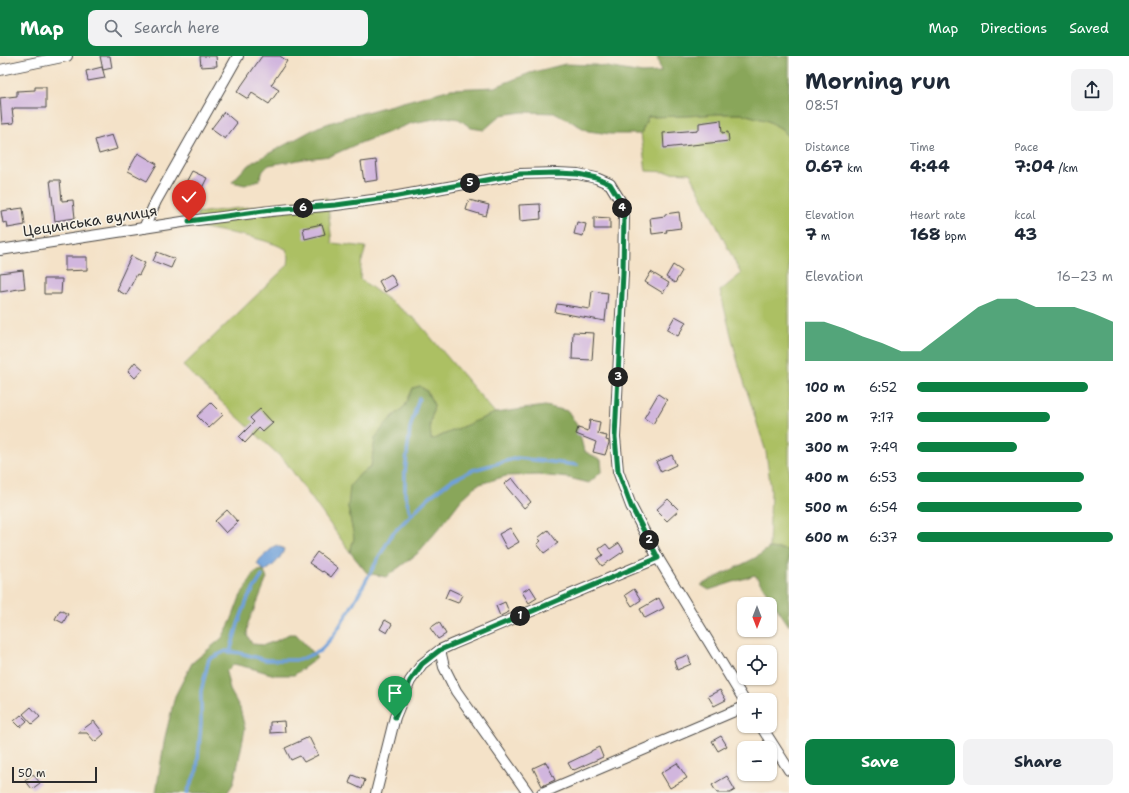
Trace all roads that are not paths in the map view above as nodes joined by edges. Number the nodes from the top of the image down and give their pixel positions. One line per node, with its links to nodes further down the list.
1 (67, 56): 3 (street)
2 (238, 56): 4 (street)
3 (0, 70)
4 (144, 228): 5 (street, Цецинська вулиця); 6 (street, Цецинська вулиця)
5 (0, 250)
6 (658, 558): 7 (street); 8 (street, Цецинська вулиця)
7 (440, 650): 13 (street); 14 (street)
8 (740, 693)
9 (737, 710): 12 (street)
10 (765, 733): 11 (street)
11 (789, 770)
12 (560, 789): 15 (street)
13 (376, 793)
14 (528, 793)
15 (542, 793)

